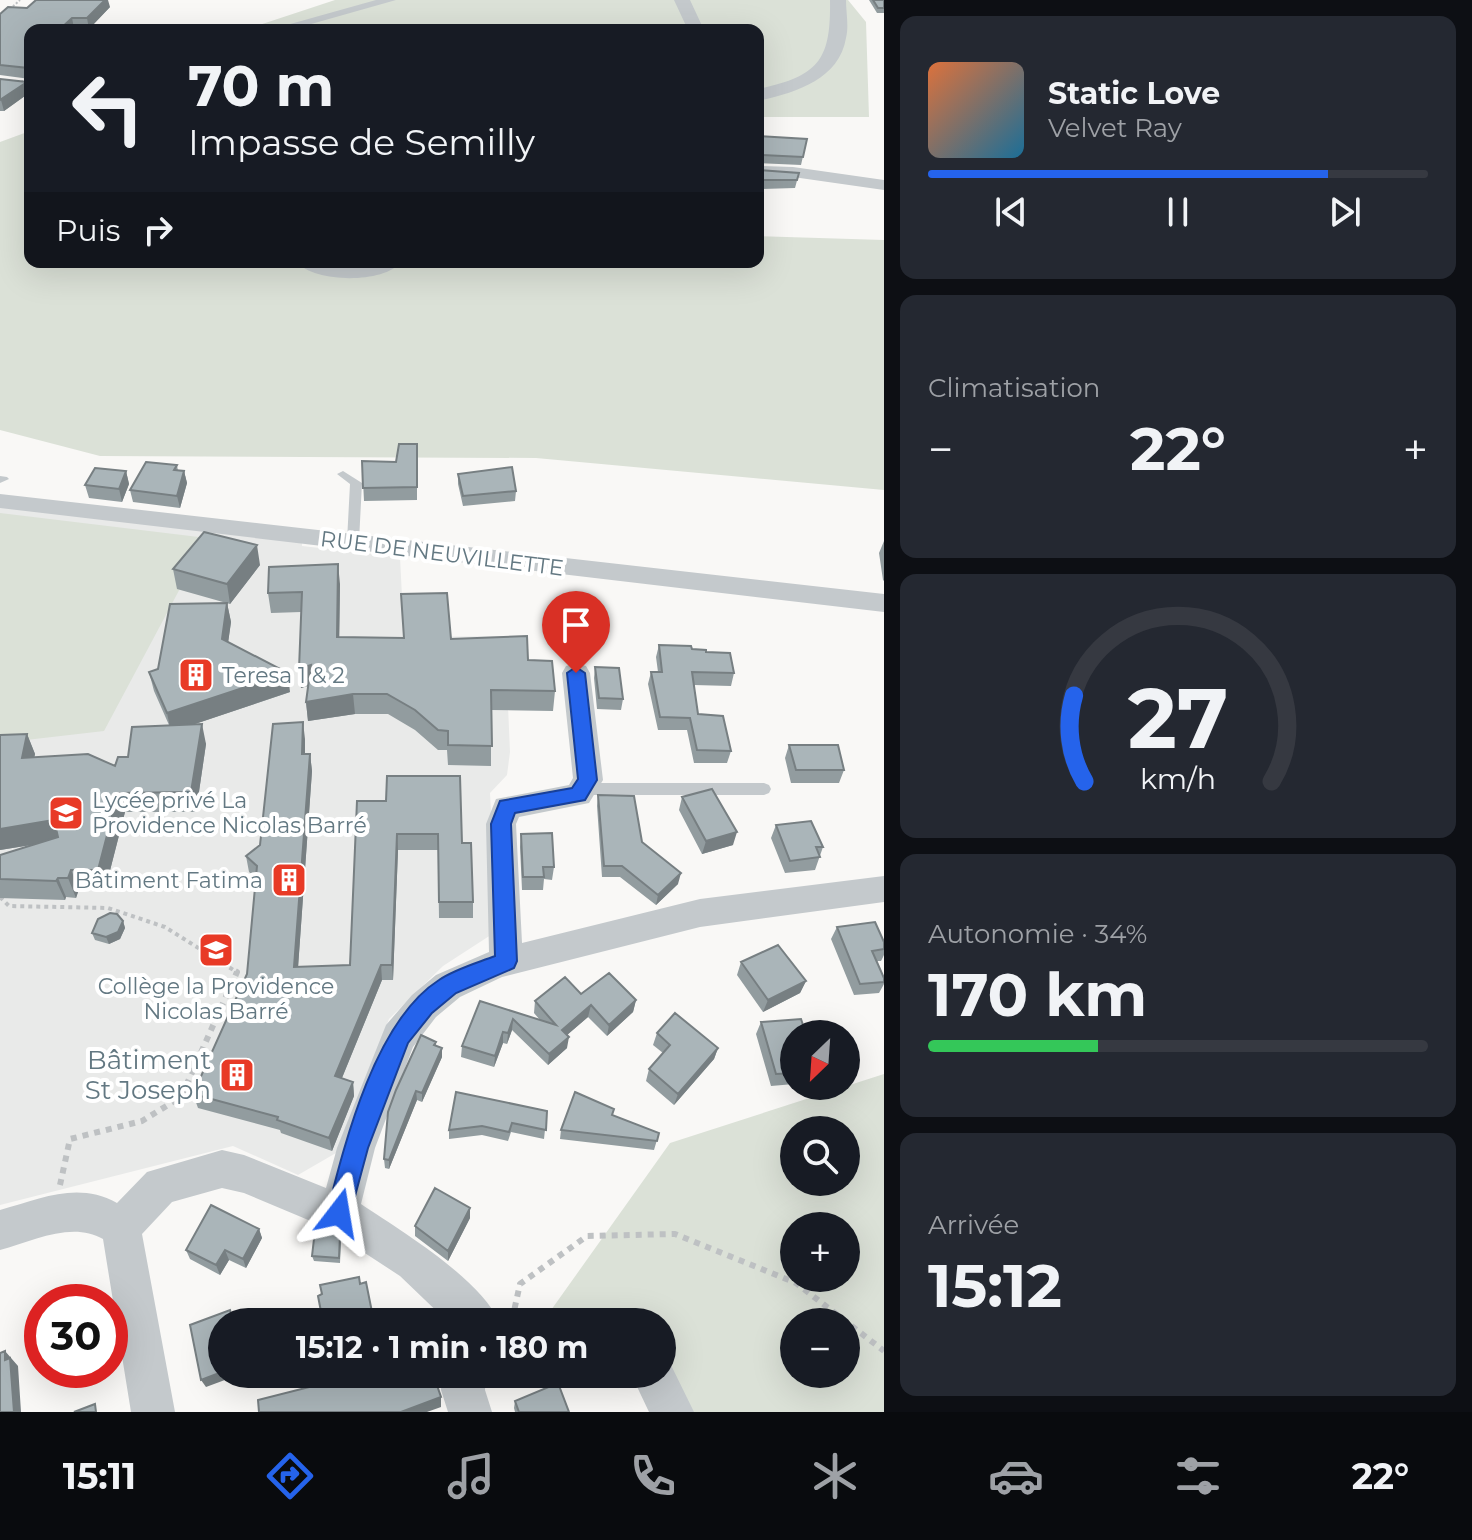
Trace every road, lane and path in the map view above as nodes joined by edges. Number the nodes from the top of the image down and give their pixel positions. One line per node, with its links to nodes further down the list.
1 (20, 0): 5 (path)
2 (390, 0): 6 (street)
3 (682, 0): 7 (street)
4 (838, 0): 10 (street)
5 (7, 12)
6 (298, 24)
7 (693, 24)
8 (24, 81): 9 (path)
9 (18, 85)
10 (764, 93)
11 (764, 171): 12 (street)
12 (884, 185)
13 (327, 268): 14 (street)
14 (376, 268)
15 (343, 474): 17 (lane)
16 (1, 486): 17 (street, RUE DE NEUVILLETTE)
17 (353, 541): 18 (street, RUE DE NEUVILLETTE)
18 (884, 603)
19 (576, 673): 20 (street)
20 (582, 789): 21 (lane); 24 (street)
21 (764, 789)
22 (884, 889): 24 (street)
23 (0, 897): 25 (path)
24 (506, 961): 26 (street)
25 (59, 1194)
26 (339, 1213): 27 (street); 29 (street)
27 (121, 1227): 28 (street); 34 (street)
28 (0, 1230)
29 (460, 1308)
30 (514, 1308): 31 (path)
31 (884, 1351)
32 (463, 1388): 35 (street)
33 (660, 1388): 36 (street)
34 (153, 1412)
35 (470, 1412)
36 (672, 1412)

